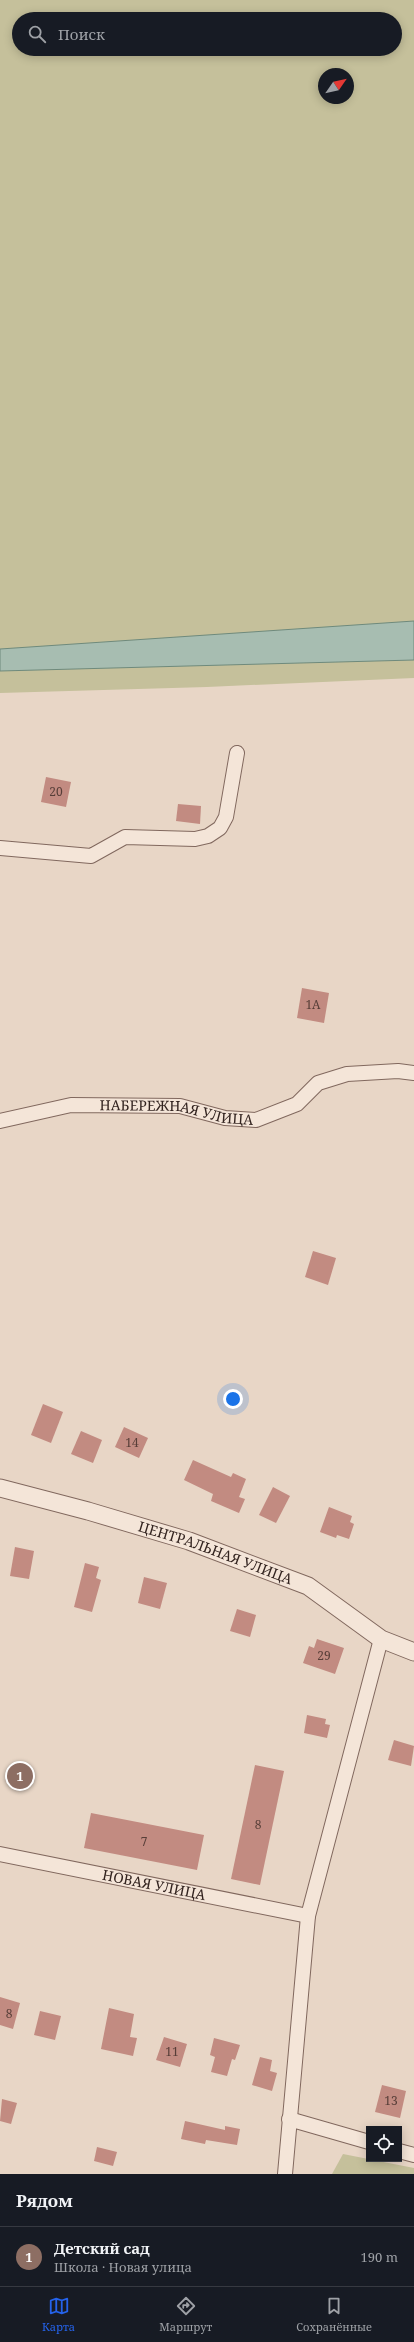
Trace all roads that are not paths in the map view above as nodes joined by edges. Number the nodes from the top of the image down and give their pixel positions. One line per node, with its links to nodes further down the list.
1 (237, 753): 2 (street)
2 (0, 848)
3 (414, 1073): 4 (street, НАБЕРЕЖНАЯ УЛИЦА)
4 (0, 1121)
5 (0, 1488): 6 (street, ЦЕНТРАЛЬНАЯ УЛИЦА)
6 (381, 1639): 7 (street, ЦЕНТРАЛЬНАЯ УЛИЦА); 9 (street)
7 (414, 1652)
8 (0, 1854): 9 (street, НОВАЯ УЛИЦА)
9 (308, 1916): 10 (street)
10 (290, 2119): 11 (street); 14 (street)
11 (366, 2141)
12 (402, 2152): 13 (street)
13 (414, 2155)
14 (285, 2174)

